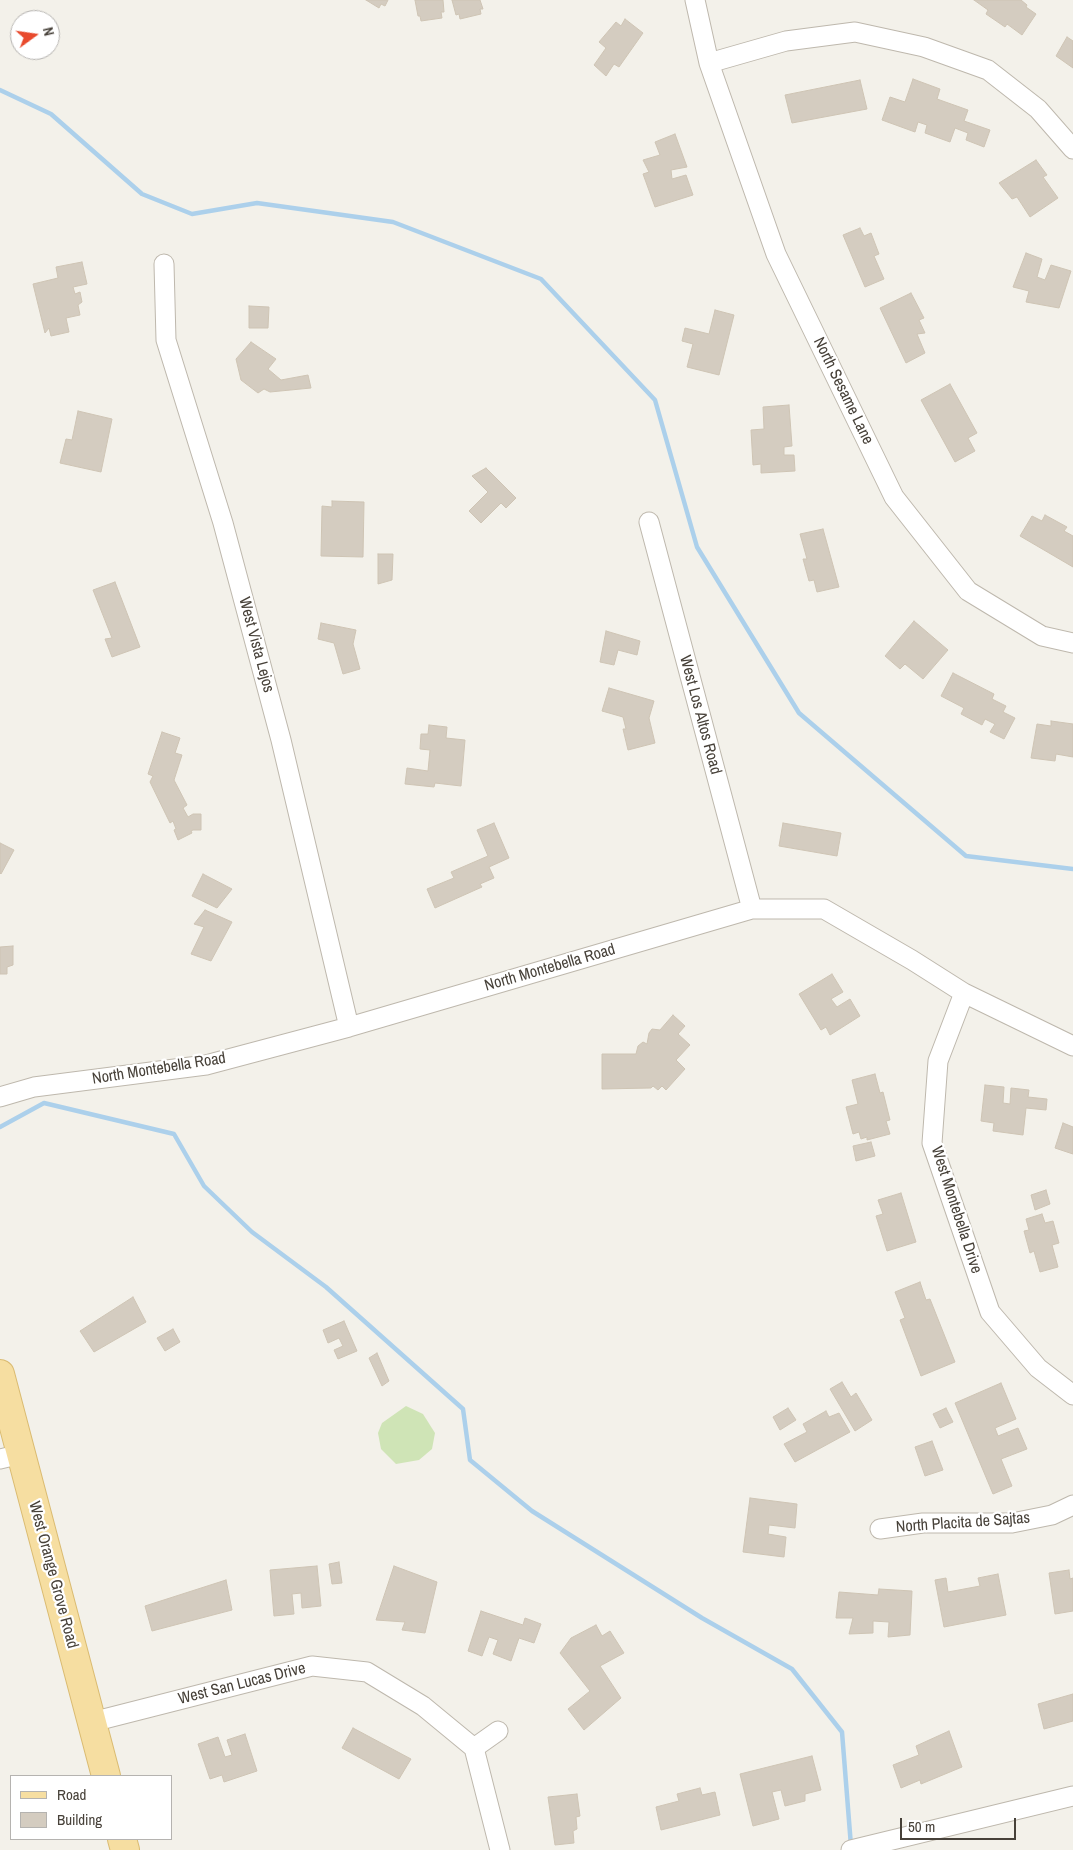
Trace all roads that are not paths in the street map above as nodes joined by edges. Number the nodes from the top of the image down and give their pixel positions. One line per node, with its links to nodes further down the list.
1 (695, 0): 2 (street, North Sesame Lane)
2 (709, 63): 3 (street); 6 (street, North Sesame Lane)
3 (1073, 149)
4 (164, 264): 9 (street, West Vista Lejos)
5 (649, 522): 7 (street, West Los Altos Road)
6 (1073, 644)
7 (752, 909): 8 (street, North Montebella Road); 9 (street, North Montebella Road)
8 (964, 993): 10 (street, North Montebella Road); 13 (street, West Montebella Drive)
9 (350, 1027): 11 (street, North Montebella Road)
10 (1073, 1046)
11 (0, 1097)
12 (0, 1374): 14 (main road, West Orange Grove Road)
13 (1073, 1395)
14 (11, 1456): 17 (main road, West Orange Grove Road)
15 (1073, 1505): 16 (street, North Placita de Sajtas)
16 (880, 1529)
17 (92, 1722): 19 (street, West San Lucas Drive); 20 (main road, West Orange Grove Road)
18 (498, 1732): 19 (street)
19 (474, 1748): 22 (street)
20 (106, 1775)
21 (1073, 1796): 23 (street)
22 (500, 1850)
23 (851, 1850)

